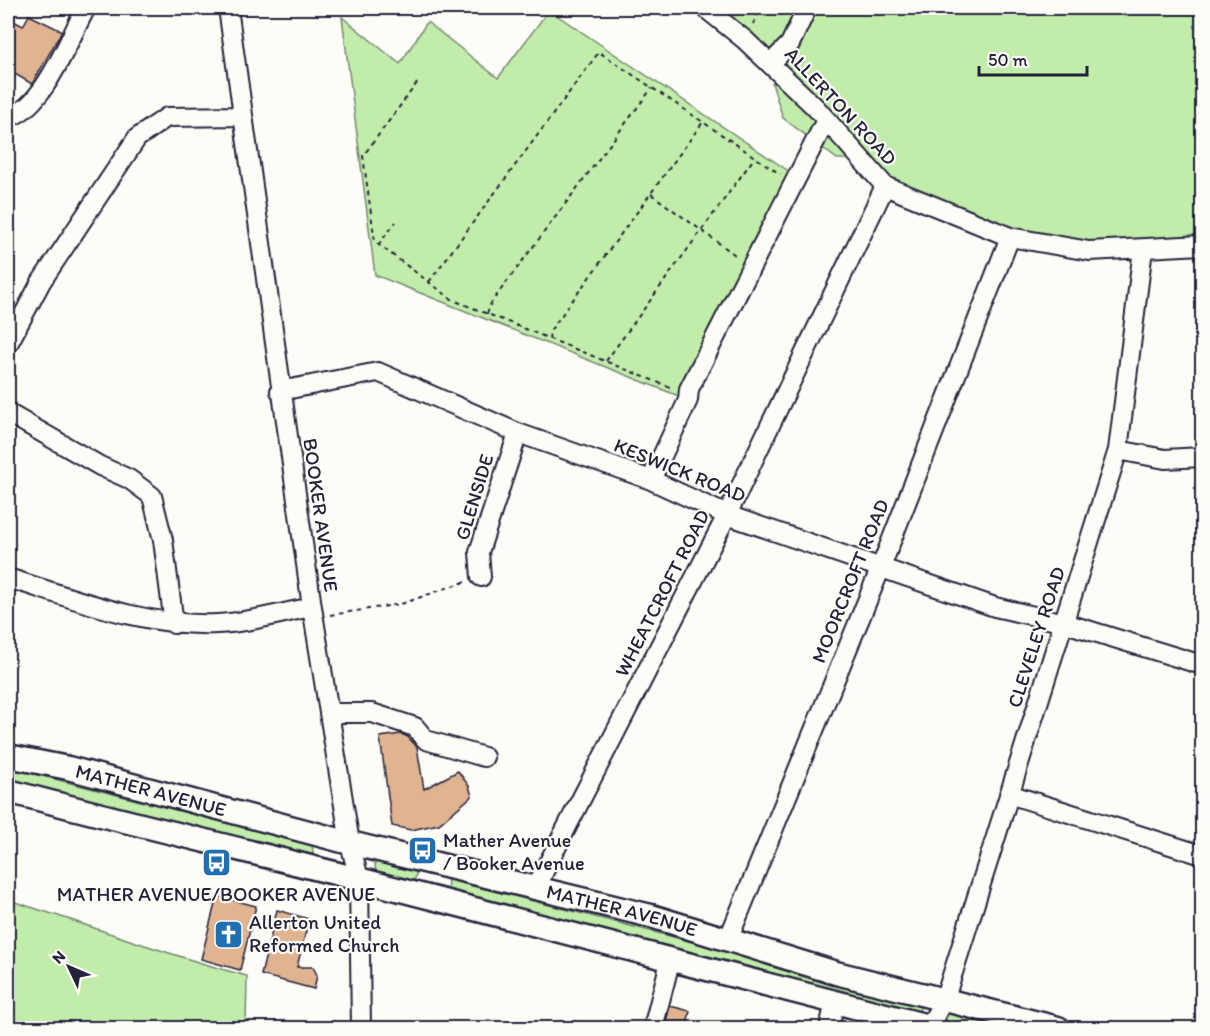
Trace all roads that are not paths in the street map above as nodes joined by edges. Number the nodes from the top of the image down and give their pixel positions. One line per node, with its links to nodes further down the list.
1 (86, 8): 7 (street)
2 (228, 8): 6 (street, BOOKER AVENUE)
3 (705, 8): 5 (street, ALLERTON ROAD)
4 (807, 8): 5 (street)
5 (770, 63): 8 (street, ALLERTON ROAD)
6 (242, 116): 13 (street); 14 (street, BOOKER AVENUE)
7 (8, 118)
8 (826, 120): 9 (street, ALLERTON ROAD); 19 (street)
9 (885, 186): 10 (street, ALLERTON ROAD); 20 (street, WHEATCROFT ROAD)
10 (1010, 237): 12 (street, ALLERTON ROAD); 21 (street, MOORCROFT ROAD)
11 (1203, 245): 12 (street, ALLERTON ROAD)
12 (1143, 249): 17 (street, CLEVELEY ROAD)
13 (8, 344)
14 (280, 391): 16 (street, KESWICK ROAD); 24 (street, BOOKER AVENUE)
15 (8, 413): 26 (street)
16 (518, 433): 19 (street, KESWICK ROAD); 22 (street, GLENSIDE)
17 (1118, 450): 18 (street); 25 (street, CLEVELEY ROAD)
18 (1203, 457)
19 (651, 480): 20 (street, KESWICK ROAD)
20 (727, 515): 21 (street, KESWICK ROAD); 36 (street, WHEATCROFT ROAD)
21 (880, 567): 25 (street, KESWICK ROAD); 37 (street, MOORCROFT ROAD)
22 (481, 576)
23 (8, 578): 26 (street)
24 (313, 612): 26 (street); 28 (street, BOOKER AVENUE)
25 (1065, 623): 27 (street, KESWICK ROAD); 32 (street, CLEVELEY ROAD)
26 (174, 624)
27 (1203, 665)
28 (329, 713): 30 (street); 33 (street, BOOKER AVENUE)
29 (8, 756): 33 (main road, MATHER AVENUE)
30 (484, 757)
31 (8, 791): 35 (main road, MATHER AVENUE)
32 (1009, 794): 34 (street); 39 (street, CLEVELEY ROAD)
33 (350, 843): 35 (street, BOOKER AVENUE); 36 (main road, MATHER AVENUE)
34 (1203, 855)
35 (359, 879): 38 (main road, MATHER AVENUE); 42 (street, BOOKER AVENUE)
36 (535, 889): 37 (main road, MATHER AVENUE)
37 (728, 940): 39 (main road, MATHER AVENUE)
38 (671, 958): 40 (main road, MATHER AVENUE); 43 (street)
39 (945, 998): 41 (street, CLEVELEY ROAD); 45 (main road, MATHER AVENUE)
40 (835, 1002): 41 (main road, MATHER AVENUE); 44 (street)
41 (933, 1028)
42 (362, 1029)
43 (653, 1029)
44 (829, 1029)
45 (1058, 1029)

